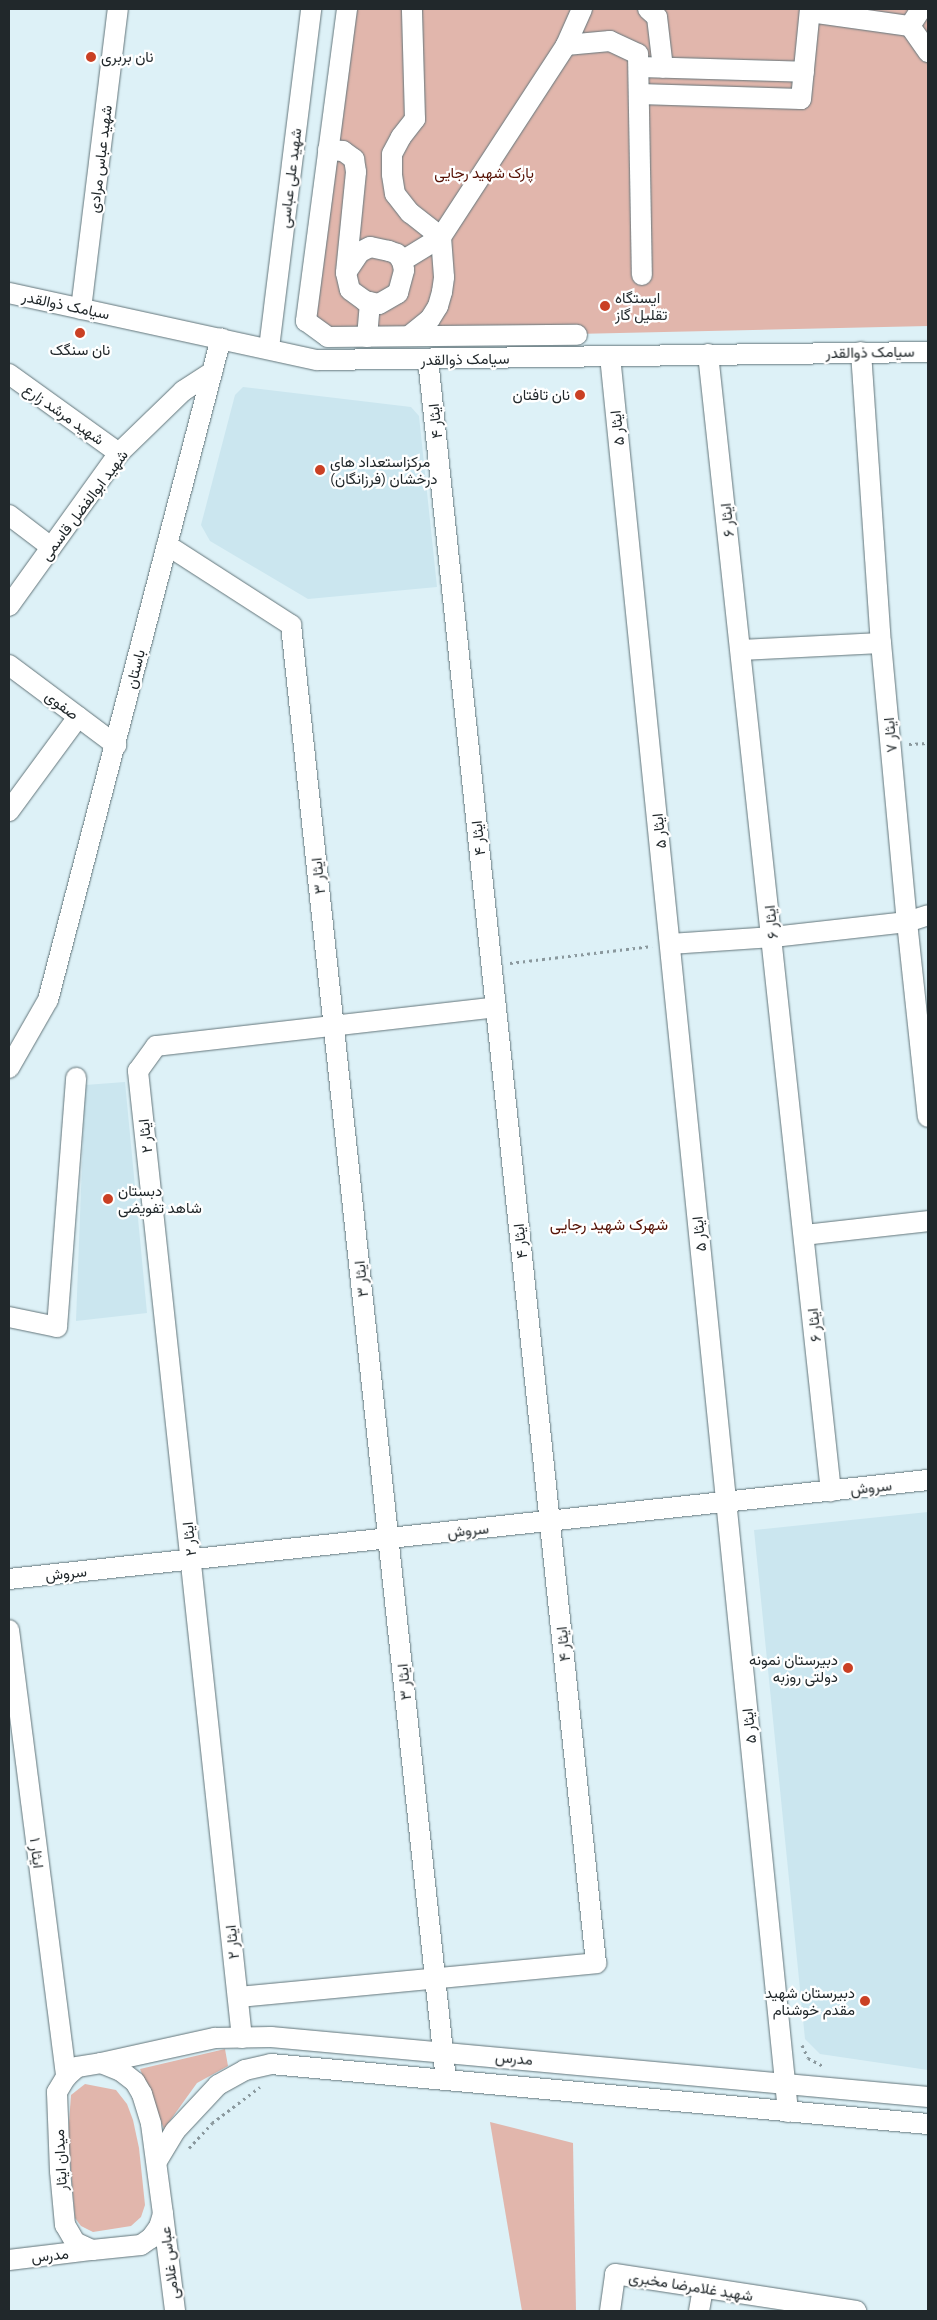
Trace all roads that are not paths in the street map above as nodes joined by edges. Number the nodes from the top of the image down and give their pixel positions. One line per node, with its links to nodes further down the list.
1 (118, 9): 23 (street, شهید عباس مرادی)
2 (311, 9): 28 (street, شهید علی عباسی)
3 (346, 9): 16 (street)
4 (412, 9): 17 (street)
5 (582, 9): 10 (street)
6 (921, 9): 9 (street)
7 (810, 10): 9 (street); 14 (street)
8 (656, 11): 13 (street)
9 (910, 26): 11 (street)
10 (566, 45): 12 (street); 17 (street)
11 (928, 52)
12 (640, 67): 13 (street); 15 (street)
13 (663, 68): 14 (street)
14 (804, 72): 15 (street)
15 (639, 94): 20 (street)
16 (328, 150): 19 (street); 25 (street)
17 (441, 236): 18 (street); 26 (street)
18 (402, 261): 19 (street); 22 (street)
19 (346, 274): 22 (street)
20 (642, 276)
21 (9, 293): 23 (street, سیامک ذوالقدر)
22 (370, 302): 25 (street)
23 (81, 309): 27 (street, سیامک ذوالقدر)
24 (577, 334): 26 (street)
25 (367, 336): 26 (street)
26 (410, 336)
27 (221, 338): 28 (street, سیامک ذوالقدر); 34 (street, باستان)
28 (269, 348): 33 (street, سیامک ذوالقدر)
29 (861, 352): 30 (street, سیامک ذوالقدر); 31 (street, سیامک ذوالقدر); 41 (street, ایثار ۷)
30 (928, 352)
31 (708, 354): 32 (street, سیامک ذوالقدر); 42 (street, ایثار ۶)
32 (610, 356): 33 (street, سیامک ذوالقدر); 50 (street, ایثار ۵)
33 (428, 359): 51 (street, ایثار ۴)
34 (212, 372): 36 (street, شهید ابوالفضل قاسمی); 38 (street, باستان)
35 (9, 374): 36 (street, شهید مرشد زارع)
36 (119, 453): 39 (street, شهید ابوالفضل قاسمی)
37 (9, 515): 39 (street)
38 (167, 545): 45 (street, باستان); 52 (street, ایثار ۳)
39 (51, 547): 40 (street, شهید ابوالفضل قاسمی)
40 (9, 606)
41 (881, 643): 42 (street); 48 (street, ایثار ۷)
42 (741, 650): 49 (street, ایثار ۶)
43 (9, 665): 44 (street, صفوی)
44 (78, 717): 45 (street, صفوی); 46 (street)
45 (116, 745): 53 (street, باستان)
46 (9, 811)
47 (928, 915): 48 (street)
48 (907, 922): 49 (street); 55 (street, ایثار ۷)
49 (773, 937): 50 (street); 57 (street, ایثار ۶)
50 (670, 944): 61 (street, ایثار ۵)
51 (496, 1007): 52 (street); 62 (street, ایثار ۴)
52 (334, 1025): 63 (street, ایثار ۳); 64 (street, ایثار ۲)
53 (9, 1068)
54 (76, 1078): 58 (street)
55 (928, 1117)
56 (928, 1221): 57 (street)
57 (804, 1235): 60 (street, ایثار ۶)
58 (9, 1317)
59 (928, 1480): 60 (street, سروش)
60 (831, 1491): 61 (street, سروش)
61 (726, 1502): 62 (street, سروش); 74 (street, ایثار ۵)
62 (550, 1521): 63 (street, سروش); 67 (street, ایثار ۴)
63 (388, 1538): 64 (street, سروش); 67 (street, ایثار ۳)
64 (191, 1560): 65 (street, سروش); 68 (street, ایثار ۲)
65 (9, 1579)
66 (9, 1630): 72 (street, ایثار ۱)
67 (435, 1978): 68 (street); 70 (street, ایثار ۳)
68 (238, 1997): 69 (street, ایثار ۲)
69 (242, 2038): 70 (street, مدرس); 71 (street, مدرس)
70 (443, 2051): 73 (street, ایثار ۳); 74 (street, مدرس)
71 (101, 2063): 72 (street); 78 (street)
72 (66, 2077): 81 (street, میدان ایثار)
73 (446, 2079): 76 (street, مدرس); 78 (street, مدرس)
74 (785, 2084): 75 (street, مدرس); 76 (street, ایثار ۵)
75 (928, 2098)
76 (788, 2112): 77 (street, مدرس)
77 (928, 2124)
78 (157, 2160): 79 (street)
79 (163, 2214): 80 (street); 83 (street, عباس غلامی)
80 (141, 2246): 81 (street); 83 (street)
81 (92, 2250): 82 (street, مدرس)
82 (9, 2260)
83 (169, 2264): 86 (street, عباس غلامی)
84 (703, 2288): 85 (street, شهید غلامرضا مخبری); 87 (street, شهید غلامرضا مخبری); 88 (street)
85 (819, 2308): 89 (street, شهید غلامرضا مخبری)
86 (175, 2311)
87 (610, 2311)
88 (699, 2311)
89 (856, 2311)

